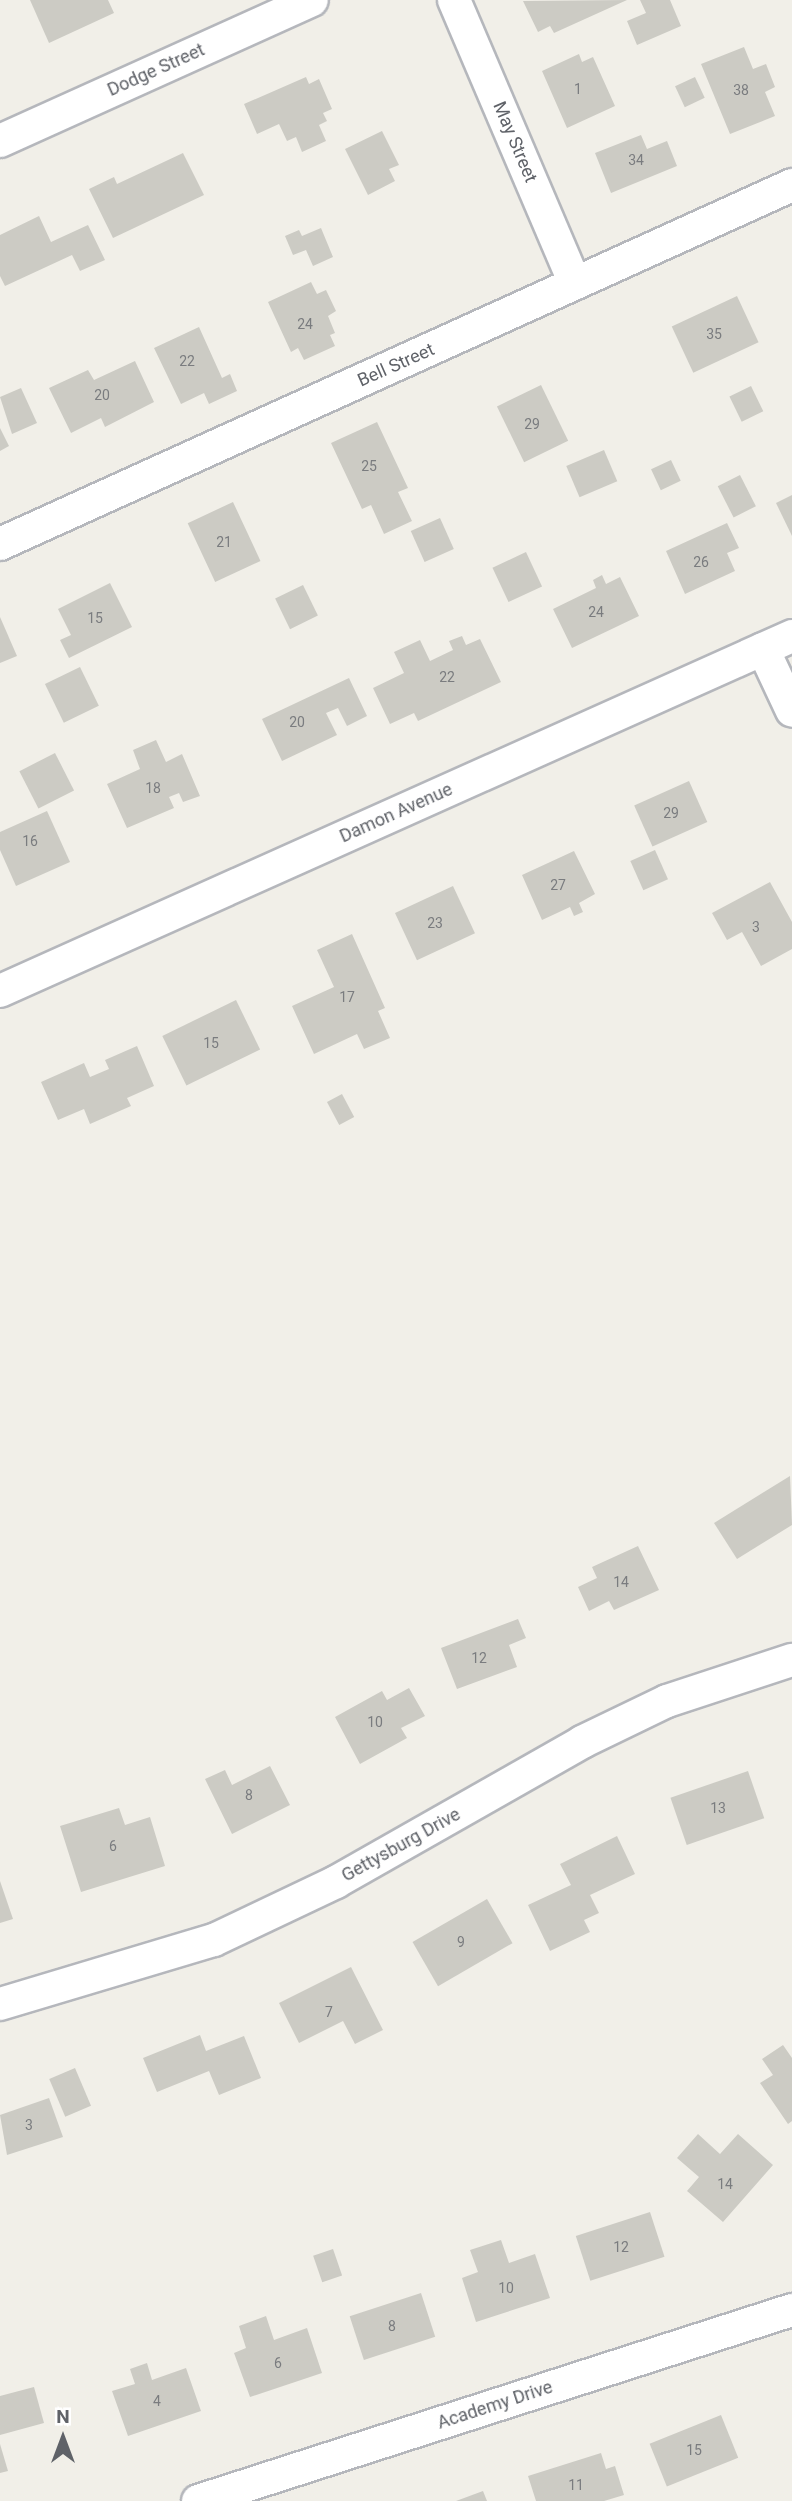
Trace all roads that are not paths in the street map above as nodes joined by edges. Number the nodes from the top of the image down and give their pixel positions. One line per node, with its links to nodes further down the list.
1 (312, 0): 3 (street, Dodge Street)
2 (454, 0): 5 (street, May Street)
3 (0, 141)
4 (792, 186): 5 (street, Bell Street)
5 (575, 284): 6 (street, Bell Street)
6 (0, 544)
7 (792, 636): 8 (street, Damon Avenue)
8 (763, 649): 9 (street); 10 (street, Damon Avenue)
9 (792, 711)
10 (0, 991)
11 (792, 1660): 12 (street, Gettysburg Drive)
12 (0, 2004)
13 (792, 2310): 14 (street, Academy Drive)
14 (198, 2501)

